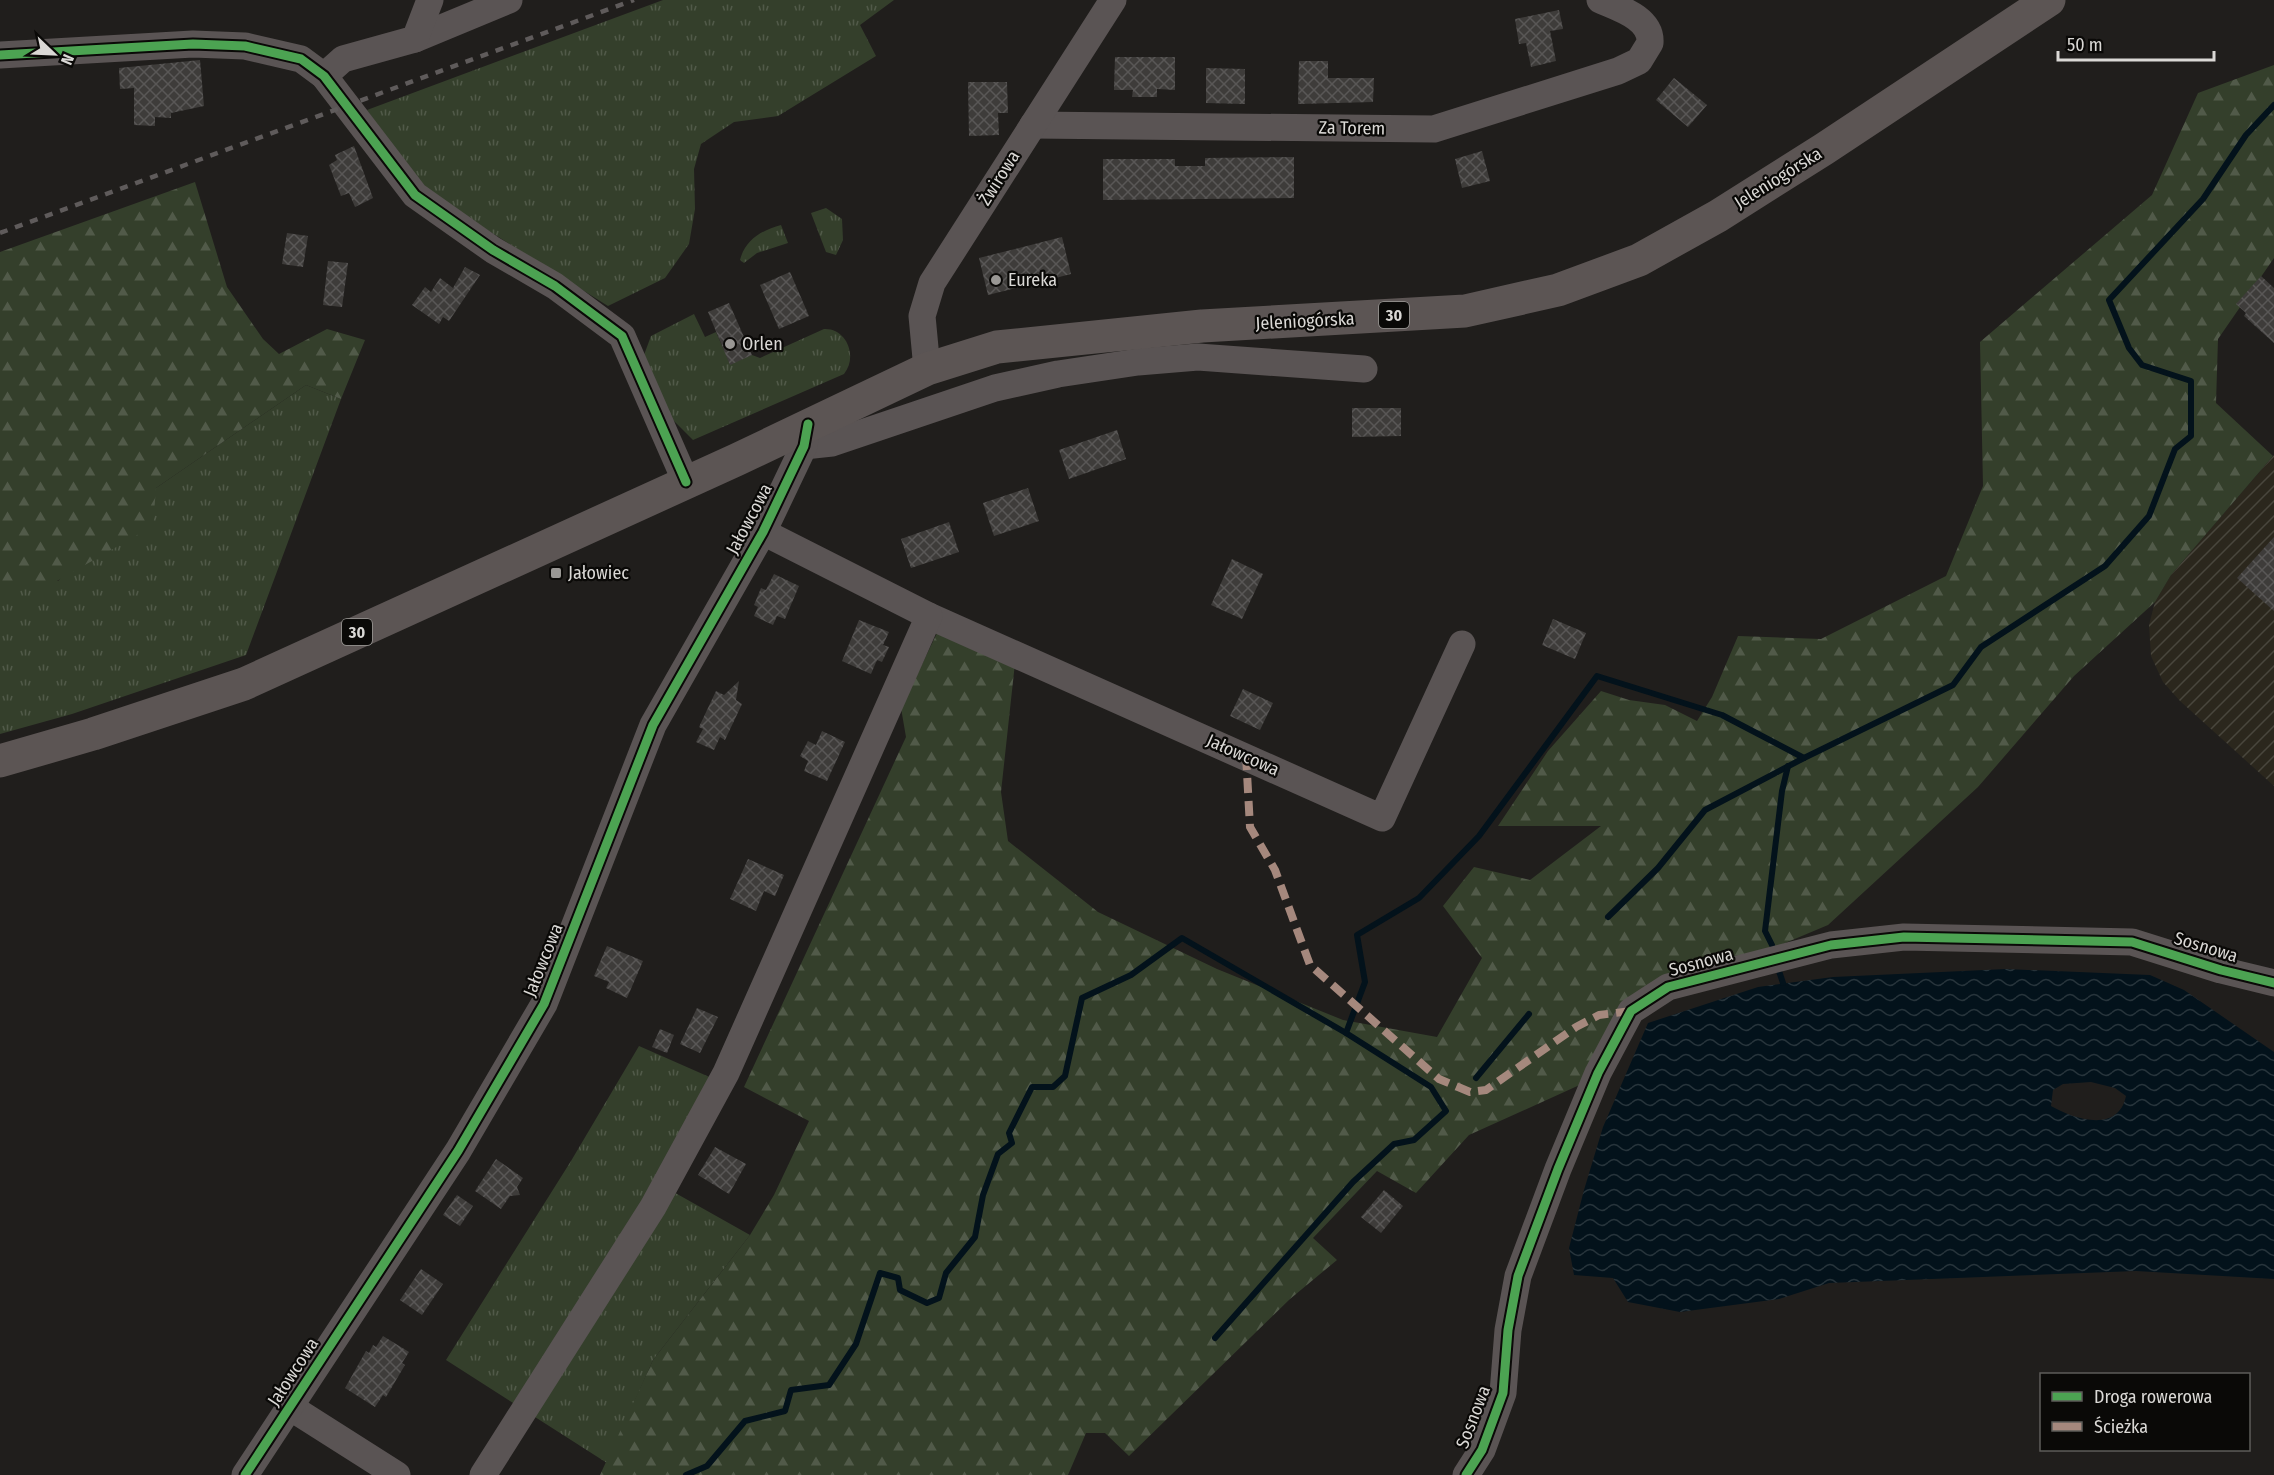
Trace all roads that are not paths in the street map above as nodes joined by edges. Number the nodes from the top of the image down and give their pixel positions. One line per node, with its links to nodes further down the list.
1 (430, 0): 6 (street)
2 (509, 0): 6 (street)
3 (1113, 0): 9 (street, Żwirowa)
4 (1599, 0): 9 (street, Za Torem)
5 (2049, 0): 10 (main road, Jeleniogórska / 30)
6 (415, 39): 8 (street)
7 (0, 55): 8 (street)
8 (324, 76): 13 (street)
9 (1033, 124): 10 (street, Żwirowa)
10 (927, 369): 12 (main road, Jeleniogórska / 30)
11 (1364, 369): 12 (street)
12 (806, 435): 13 (main road, Jeleniogórska / 30); 14 (street, Jałowcowa)
13 (686, 482): 17 (main road, 30)
14 (763, 532): 15 (street, Jałowcowa); 19 (street, Jałowcowa)
15 (928, 616): 16 (street, Jałowcowa); 22 (street)
16 (1462, 644)
17 (0, 761)
18 (2274, 983): 23 (street, Sosnowa)
19 (290, 1407): 20 (street, Jałowcowa); 21 (street, Jałowcowa)
20 (245, 1475)
21 (397, 1475)
22 (483, 1475)
23 (1466, 1475)

